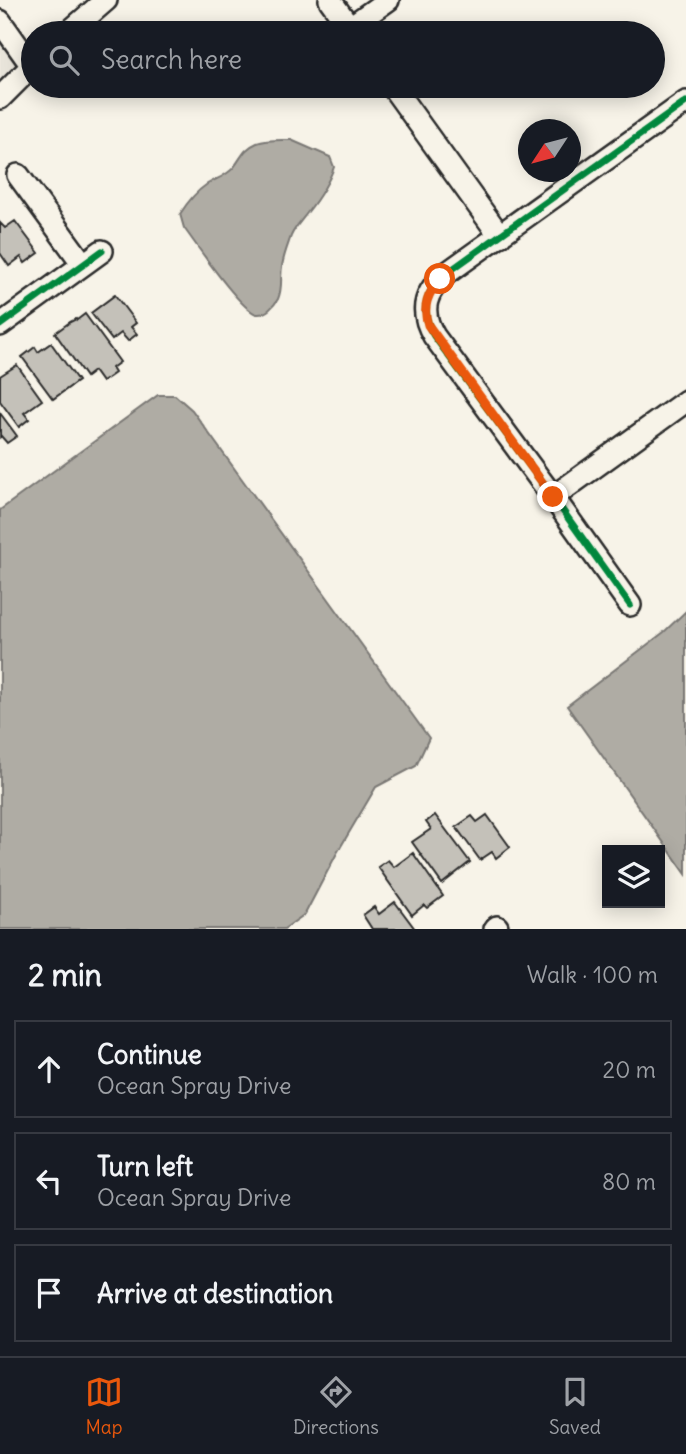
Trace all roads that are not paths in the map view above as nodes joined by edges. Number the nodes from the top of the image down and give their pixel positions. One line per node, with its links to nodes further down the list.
1 (106, 0): 5 (street)
2 (330, 0): 6 (street)
3 (388, 0): 7 (street)
4 (0, 21): 8 (street)
5 (82, 21)
6 (345, 21)
7 (363, 21)
8 (21, 49)
9 (21, 77): 10 (street)
10 (0, 98)
11 (401, 98): 14 (street)
12 (686, 102): 14 (street)
13 (18, 175): 16 (street)
14 (500, 236): 19 (street)
15 (102, 251): 16 (street)
16 (83, 264): 17 (street)
17 (0, 325)
18 (686, 401): 19 (street)
19 (553, 497): 20 (street)
20 (630, 605)

